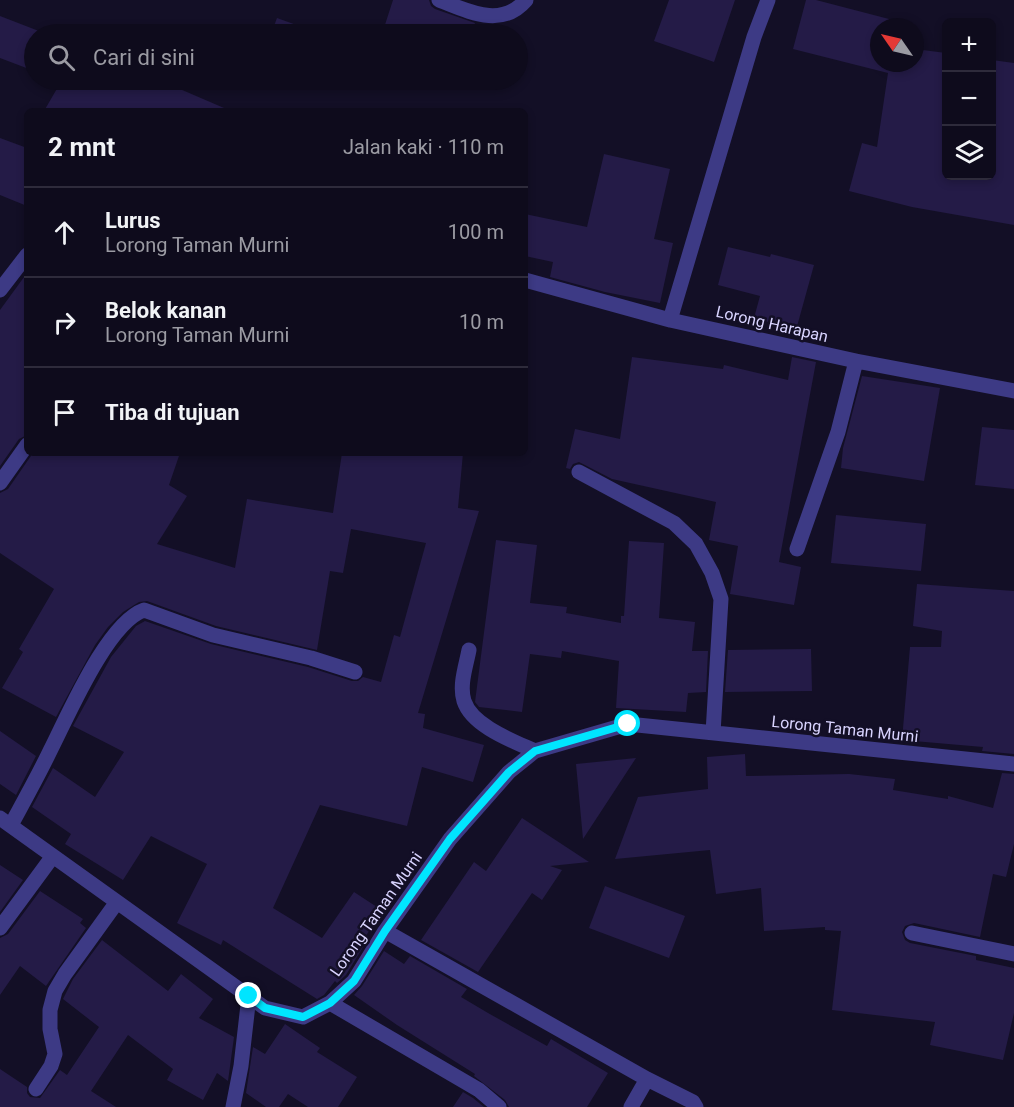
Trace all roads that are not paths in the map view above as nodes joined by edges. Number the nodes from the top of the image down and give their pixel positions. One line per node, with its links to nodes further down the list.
1 (439, 0): 2 (street)
2 (526, 0)
3 (768, 0): 7 (street)
4 (24, 257): 6 (street)
5 (528, 281): 7 (street, Lorong Harapan)
6 (0, 290)
7 (670, 320): 8 (street, Lorong Harapan)
8 (855, 361): 9 (street, Lorong Harapan); 13 (street)
9 (1014, 391)
10 (24, 449): 12 (street)
11 (579, 472): 16 (street)
12 (0, 483)
13 (797, 549)
14 (468, 650): 17 (street)
15 (355, 672): 19 (street)
16 (713, 733): 17 (street, Lorong Taman Murni); 18 (street, Lorong Taman Murni)
17 (535, 751): 23 (street, Lorong Taman Murni)
18 (1014, 764)
19 (6, 821): 20 (street, Lorong Taman Murni)
20 (53, 856): 21 (street, Lorong Taman Murni); 22 (street)
21 (117, 902): 26 (street, Lorong Taman Murni); 29 (street)
22 (0, 928)
23 (385, 931): 27 (street, Lorong Taman Murni); 28 (street)
24 (912, 933): 25 (street)
25 (1014, 954)
26 (249, 996): 27 (street, Lorong Taman Murni); 30 (street)
27 (330, 1003): 31 (street)
28 (646, 1079): 32 (street); 33 (street)
29 (36, 1089)
30 (233, 1107)
31 (499, 1107)
32 (631, 1107)
33 (696, 1107)

